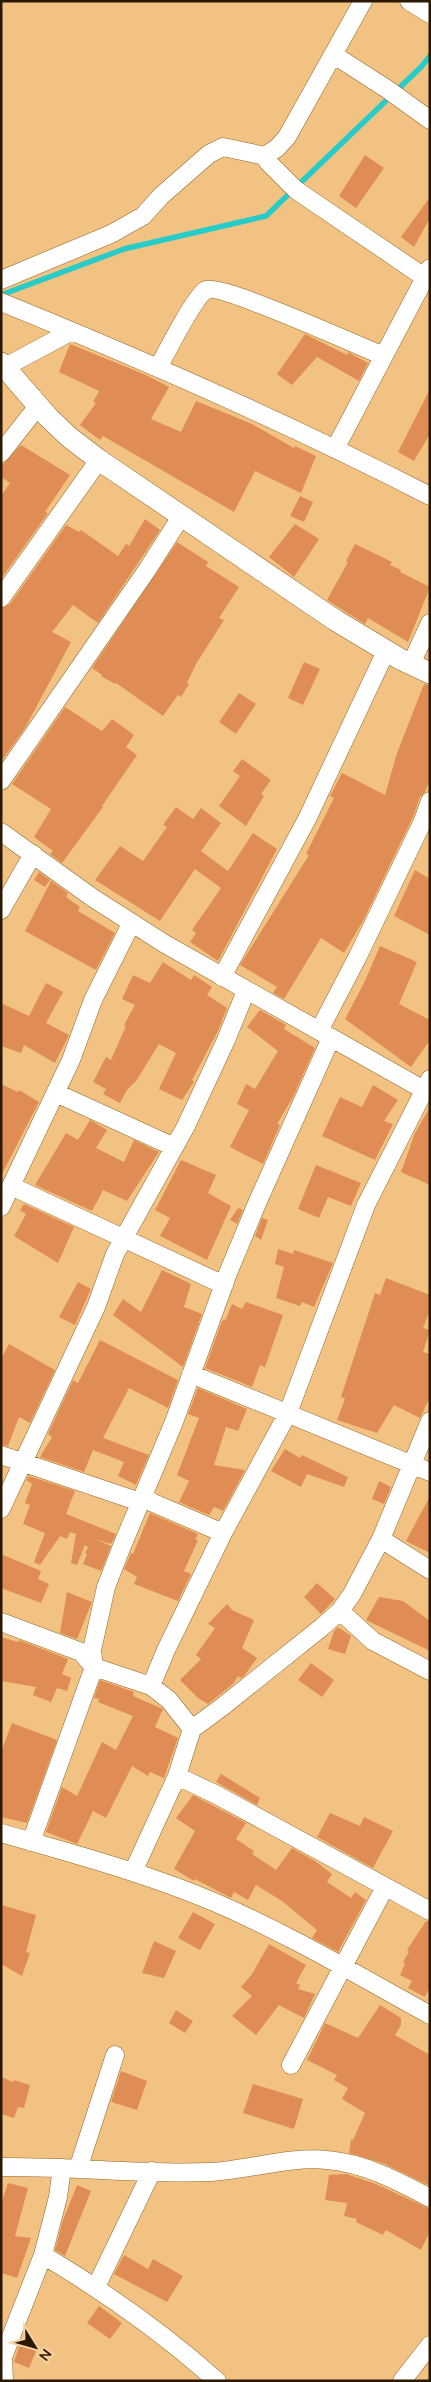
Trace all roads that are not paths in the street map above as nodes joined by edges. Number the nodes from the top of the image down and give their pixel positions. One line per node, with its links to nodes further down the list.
1 (363, 1): 4 (street)
2 (409, 1): 3 (street)
3 (430, 14)
4 (334, 55): 5 (street); 6 (street)
5 (430, 120)
6 (265, 156): 7 (street); 8 (street)
7 (428, 276): 11 (street)
8 (1, 280)
9 (1, 302): 10 (street)
10 (72, 331): 12 (street); 13 (street)
11 (384, 356): 13 (street); 15 (street)
12 (3, 365): 14 (street)
13 (158, 368): 15 (street)
14 (38, 406): 16 (street); 17 (street)
15 (335, 449): 18 (street)
16 (1, 453)
17 (99, 460): 19 (street); 20 (street)
18 (430, 496)
19 (182, 515): 22 (street); 24 (street)
20 (1, 598)
21 (430, 623): 23 (street)
22 (386, 651): 23 (street); 30 (street)
23 (420, 669)
24 (1, 781)
25 (430, 801): 32 (street)
26 (1, 832): 27 (street)
27 (33, 854): 28 (street); 29 (street)
28 (1, 910)
29 (131, 924): 30 (street); 34 (street)
30 (222, 977): 31 (street)
31 (246, 991): 32 (street); 35 (street)
32 (325, 1035): 33 (street); 39 (street)
33 (428, 1085): 41 (street)
34 (56, 1093): 35 (street); 36 (street)
35 (174, 1147): 38 (street)
36 (8, 1182): 37 (street); 38 (street)
37 (1, 1207)
38 (123, 1239): 39 (street); 44 (street)
39 (224, 1285): 40 (street)
40 (191, 1374): 41 (street); 47 (street)
41 (288, 1413): 45 (street); 49 (street)
42 (430, 1421): 45 (street)
43 (1, 1455): 44 (street)
44 (21, 1462): 47 (street); 48 (street)
45 (412, 1463): 46 (street); 50 (street)
46 (430, 1472)
47 (141, 1500): 49 (street); 54 (street)
48 (1, 1509)
49 (223, 1533): 56 (street)
50 (381, 1539): 51 (street); 52 (street)
51 (430, 1570)
52 (340, 1611): 55 (street); 57 (street)
53 (1, 1622): 54 (street)
54 (94, 1667): 56 (street); 60 (street)
55 (430, 1671)
56 (151, 1686): 57 (street)
57 (192, 1729): 58 (street)
58 (177, 1776): 61 (street); 62 (street)
59 (1, 1833): 60 (street)
60 (31, 1842): 61 (street)
61 (134, 1872): 64 (street)
62 (385, 1887): 63 (street); 64 (street)
63 (430, 1911)
64 (343, 1967): 65 (street); 67 (street)
65 (428, 2011)
66 (115, 2055): 69 (street)
67 (291, 2064)
68 (1, 2167): 69 (street)
69 (70, 2168): 70 (street); 72 (street)
70 (152, 2171): 71 (street); 73 (street)
71 (430, 2198)
72 (43, 2255): 73 (street); 76 (street)
73 (96, 2287): 75 (street)
74 (430, 2345): 77 (street)
75 (214, 2380)
76 (4, 2381)
77 (402, 2381)

